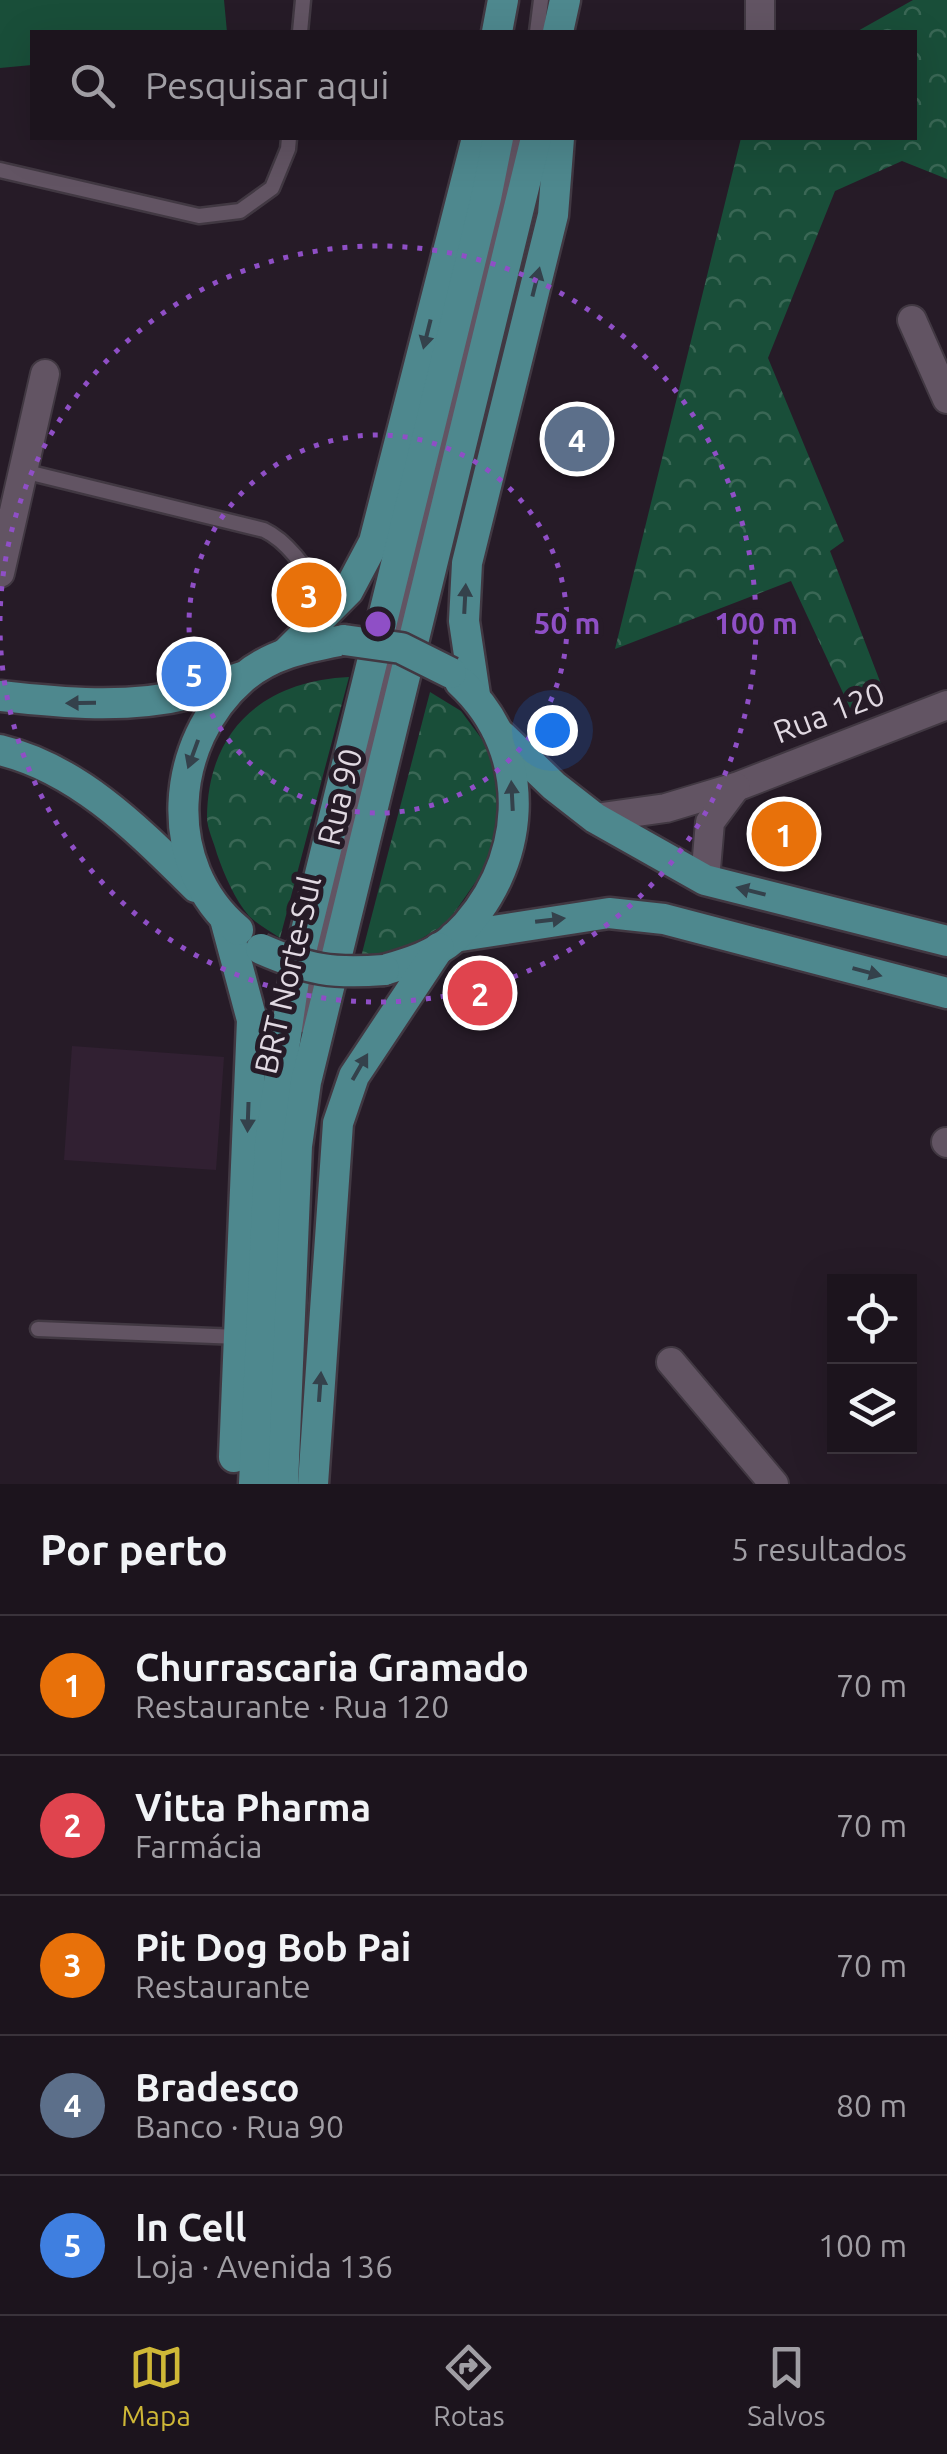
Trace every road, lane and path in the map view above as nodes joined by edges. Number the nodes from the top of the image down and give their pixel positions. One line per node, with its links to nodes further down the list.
1 (304, 0): 7 (lane)
2 (502, 0): 8 (main road)
3 (520, 0): 9 (main road)
4 (542, 0): 10 (lane)
5 (567, 0): 11 (main road); 12 (main road)
6 (760, 0): 13 (street)
7 (300, 30)
8 (496, 30)
9 (518, 30)
10 (537, 30)
11 (559, 30)
12 (567, 30)
13 (760, 30)
14 (289, 140): 20 (lane)
15 (476, 140): 26 (main road, one-way to 26)
16 (498, 140): 45 (main road, Rua 90)
17 (516, 140): 46 (lane, BRT Norte-Sul)
18 (536, 140): 47 (main road, Rua 90)
19 (559, 140): 30 (main road, one-way to 19)
20 (0, 170)
21 (912, 320): 23 (street)
22 (46, 374): 24 (street)
23 (947, 399)
24 (23, 471): 25 (street); 26 (lane)
25 (0, 573)
26 (332, 609): 27 (main road)
27 (287, 652): 28 (main road); 30 (main road, bridge)
28 (245, 676): 29 (main road, one-way to 29); 37 (main road, one-way to 37)
29 (0, 696)
30 (475, 696): 32 (main road)
31 (947, 704): 34 (street, Rua 120)
32 (502, 736): 35 (main road); 39 (main road, one-way to 32)
33 (0, 750): 37 (main road)
34 (736, 787): 35 (street, Rua 120); 36 (street)
35 (596, 818): 36 (main road)
36 (705, 880): 38 (main road, one-way to 36)
37 (218, 911): 39 (main road, bridge); 42 (main road, one-way to 42)
38 (947, 941)
39 (446, 943): 40 (main road, one-way to 40); 48 (main road, one-way to 39)
40 (947, 993)
41 (38, 1329): 42 (lane)
42 (239, 1336): 44 (main road)
43 (671, 1362): 49 (street)
44 (233, 1484)
45 (254, 1484)
46 (267, 1484)
47 (283, 1484)
48 (313, 1484)
49 (774, 1484)

